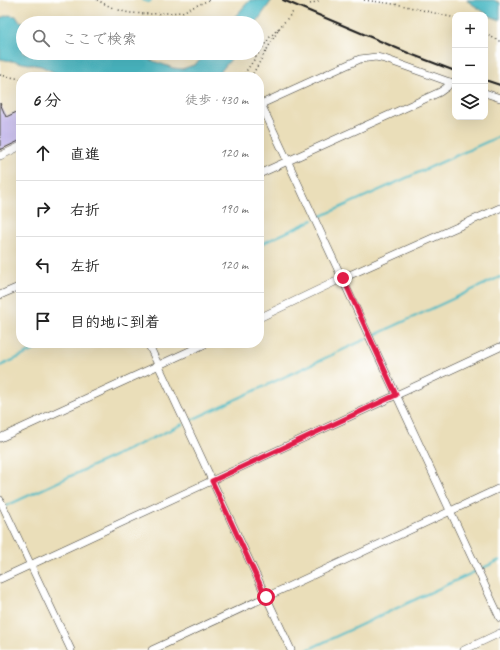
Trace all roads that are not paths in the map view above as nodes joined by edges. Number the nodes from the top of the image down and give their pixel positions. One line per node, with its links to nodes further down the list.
1 (452, 83): 4 (street); 8 (street)
2 (488, 94): 3 (street)
3 (500, 98)
4 (264, 102)
5 (264, 112): 8 (street)
6 (16, 148): 7 (street)
7 (0, 156)
8 (288, 160): 9 (street); 11 (street)
9 (264, 172)
10 (500, 208): 11 (street)
11 (343, 278): 14 (street); 19 (street)
12 (16, 288): 13 (street)
13 (0, 295)
14 (264, 316)
15 (500, 347): 19 (street)
16 (150, 348): 18 (street)
17 (196, 348): 18 (street)
18 (158, 366): 20 (street); 21 (street)
19 (396, 395): 21 (street); 24 (street)
20 (0, 438)
21 (212, 481): 25 (street); 27 (street)
22 (500, 488): 24 (street)
23 (0, 500): 25 (street)
24 (450, 511): 27 (street); 28 (street)
25 (30, 565): 26 (street); 30 (street)
26 (0, 579)
27 (266, 597): 31 (street); 32 (street)
28 (500, 618)
29 (500, 633): 33 (street)
30 (70, 650)
31 (152, 650)
32 (291, 650)
33 (464, 650)

